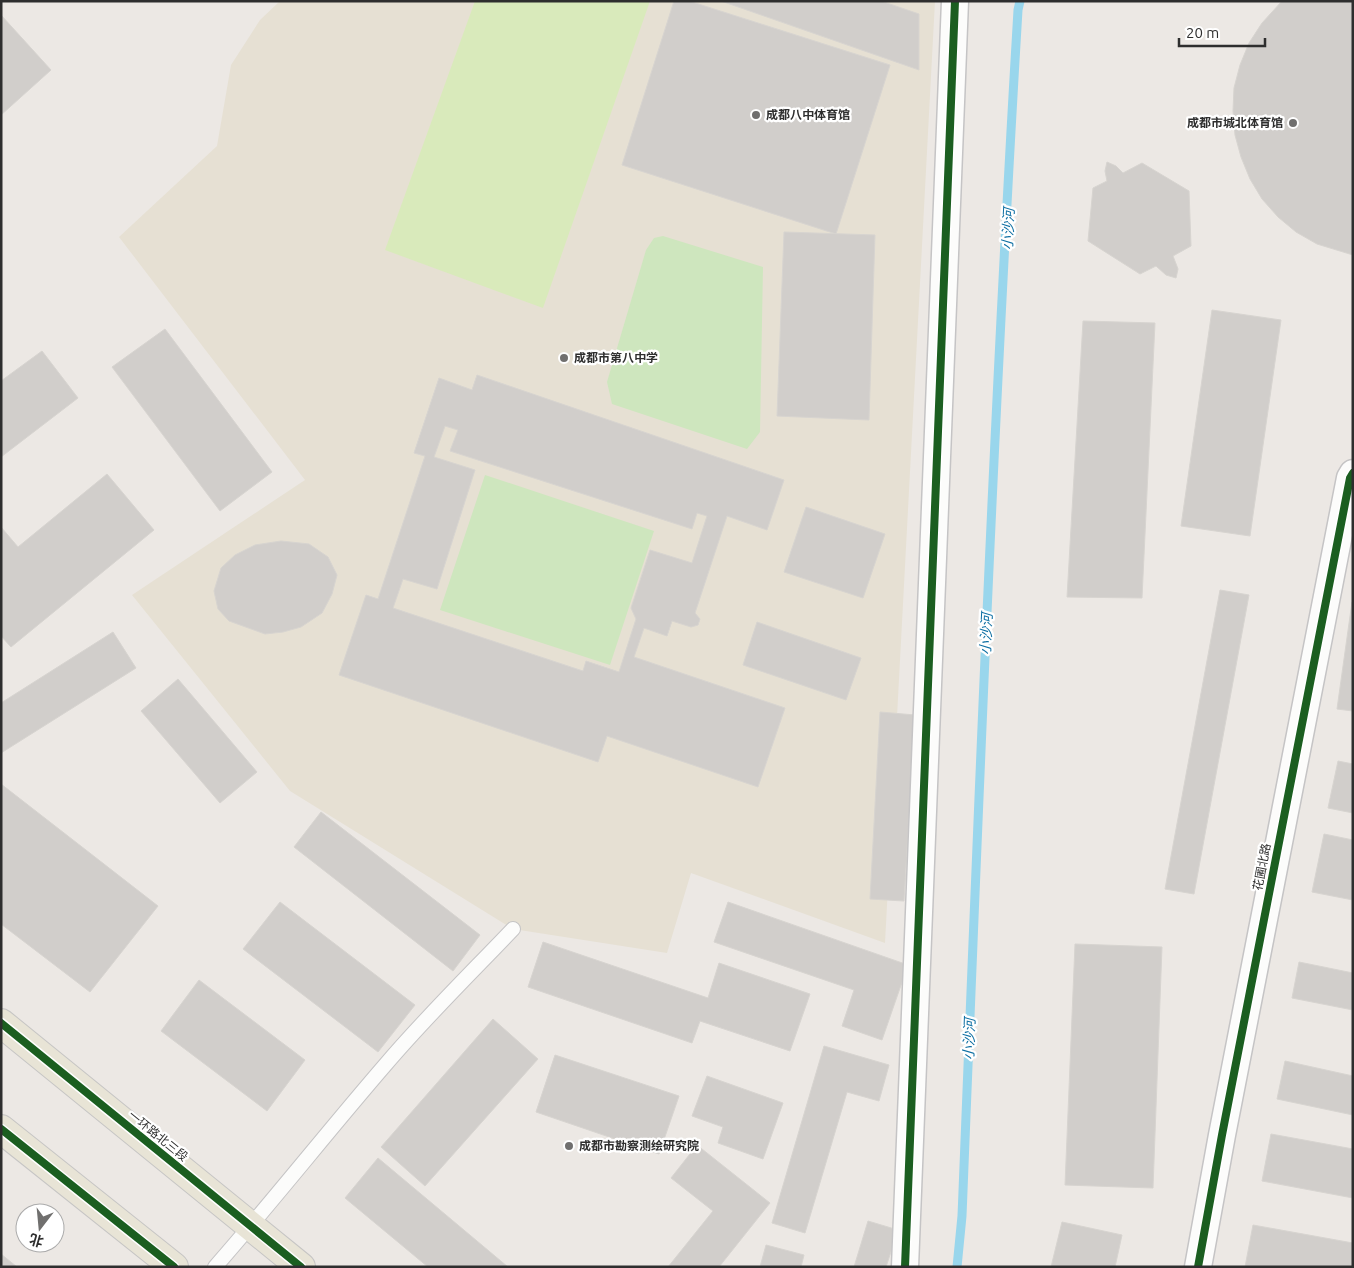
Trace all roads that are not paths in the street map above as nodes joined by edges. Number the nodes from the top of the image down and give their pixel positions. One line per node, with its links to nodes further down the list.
1 (955, 1): 10 (street)
2 (1353, 473): 11 (street, 花圃北路)
3 (513, 929): 6 (lane)
4 (1, 1023): 6 (main road, 一环路北三段)
5 (1, 1129): 7 (main road)
6 (251, 1226): 8 (lane); 9 (main road, 一环路北三段)
7 (174, 1267)
8 (215, 1267)
9 (301, 1267)
10 (905, 1267)
11 (1198, 1267)

